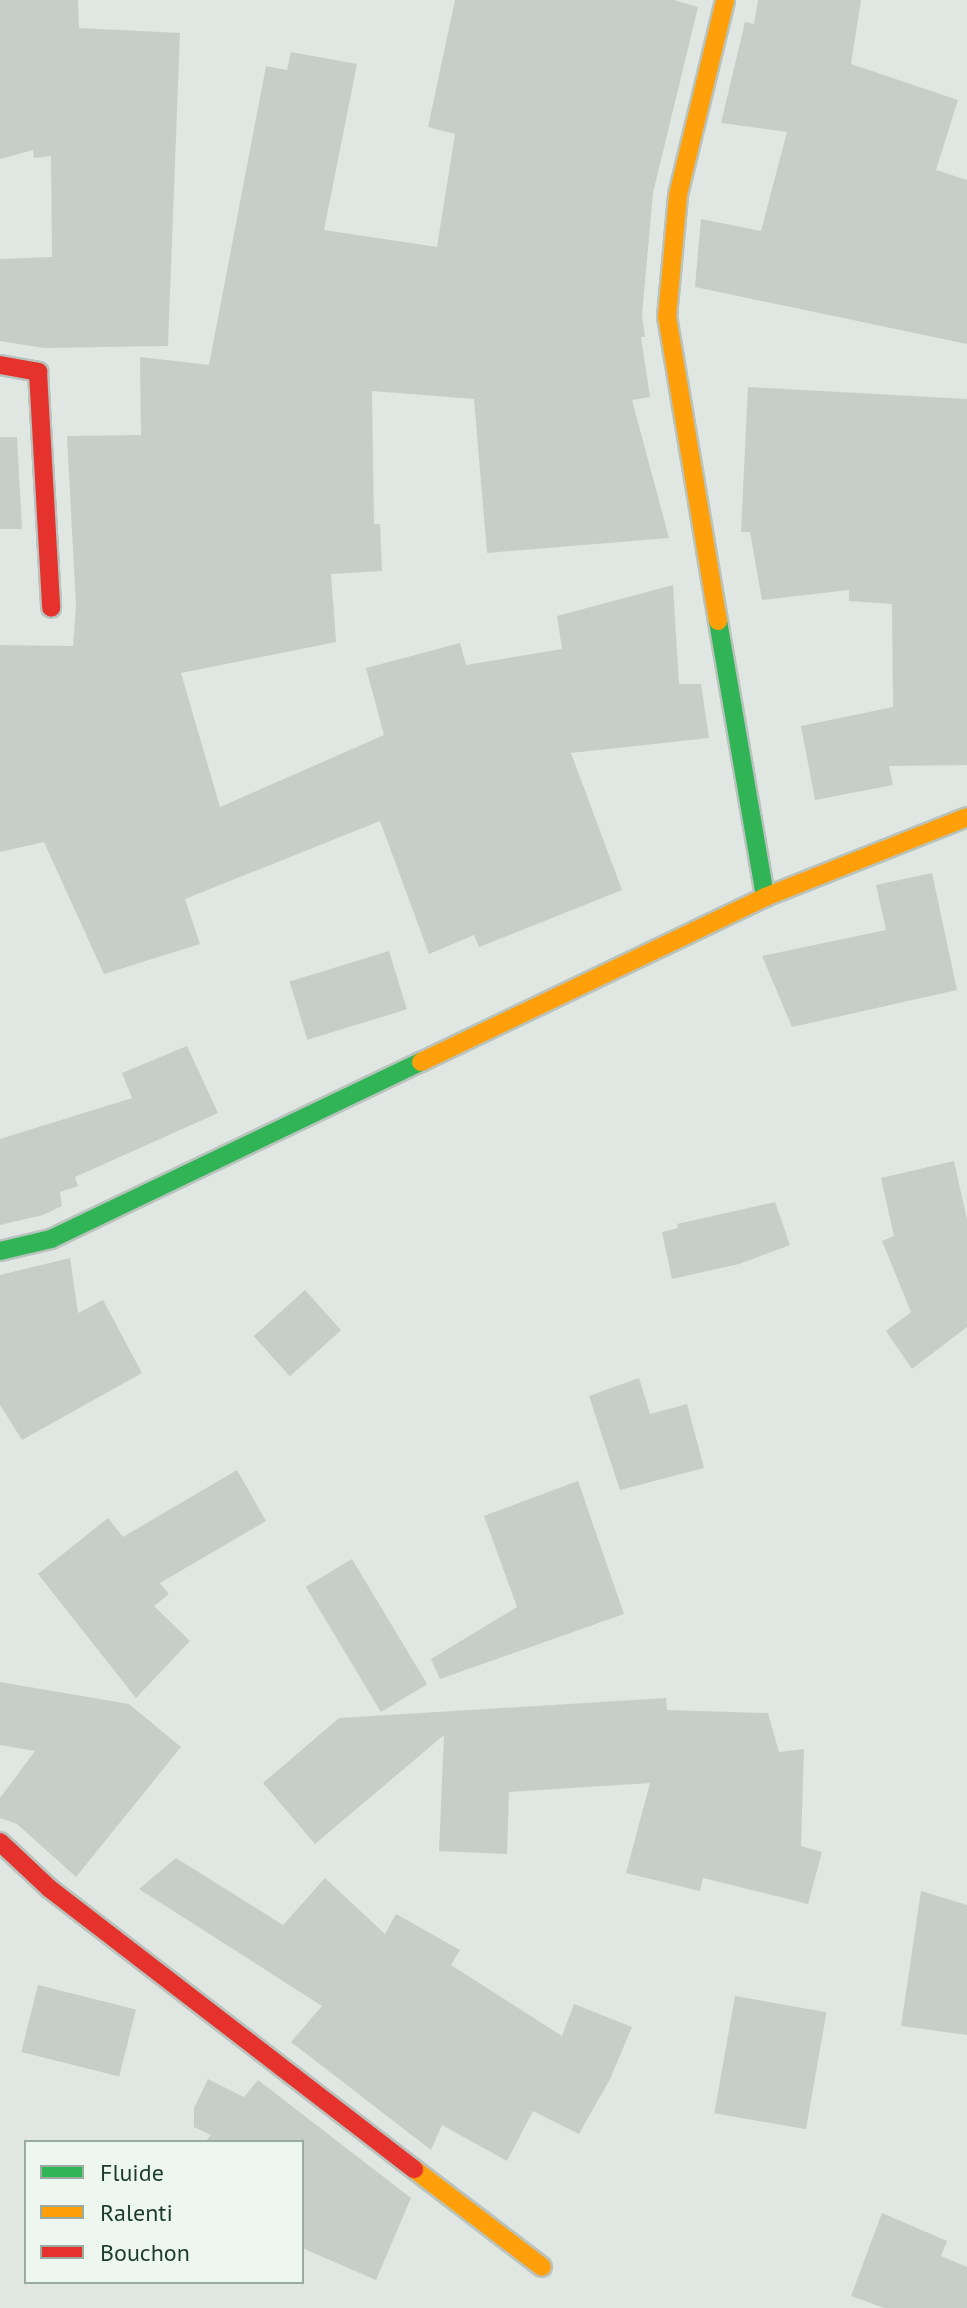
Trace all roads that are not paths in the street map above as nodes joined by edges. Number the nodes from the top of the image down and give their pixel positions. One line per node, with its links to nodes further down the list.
1 (725, 0): 5 (street)
2 (0, 365): 3 (street)
3 (51, 608)
4 (967, 817): 5 (street)
5 (765, 897): 6 (street)
6 (0, 1251)
7 (0, 1842): 8 (street)
8 (542, 2267)

